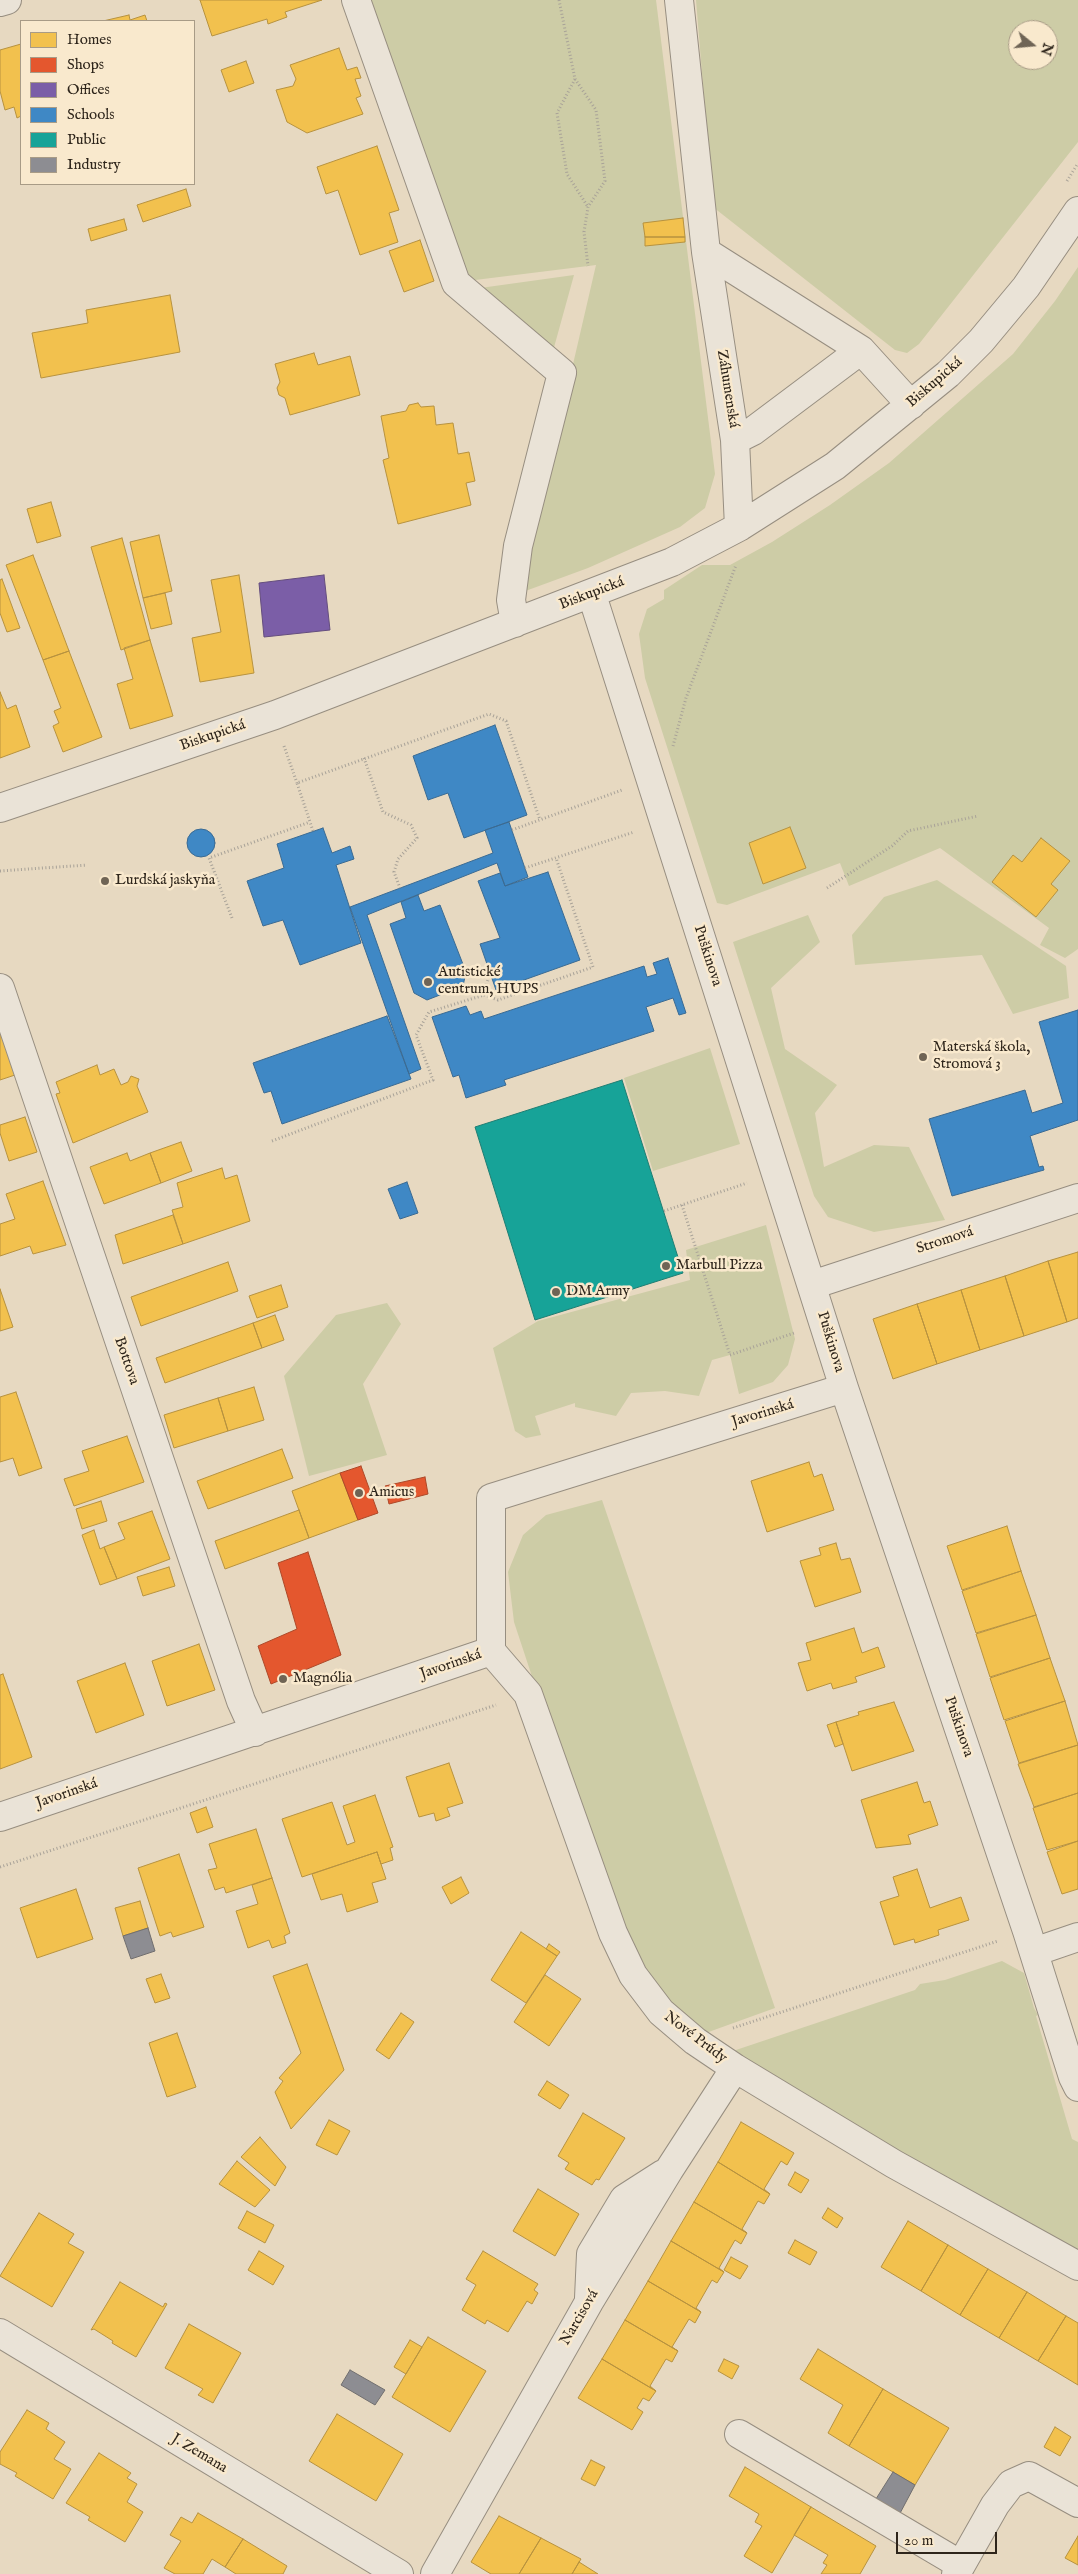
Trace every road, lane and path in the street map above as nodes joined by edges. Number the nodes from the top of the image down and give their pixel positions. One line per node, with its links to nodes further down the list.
1 (7, 0): 5 (street)
2 (356, 0): 17 (street)
3 (559, 0): 6 (path)
4 (679, 0): 9 (street, Záhumenská)
5 (0, 2)
6 (575, 79): 7 (path); 7 (path)
7 (588, 207): 10 (path)
8 (1078, 211): 12 (street, Biskupická)
9 (706, 252): 11 (street); 13 (street, Záhumenská)
10 (588, 266)
11 (861, 350): 12 (street); 13 (street)
12 (911, 405): 14 (street, Biskupická)
13 (735, 440): 14 (street, Záhumenská)
14 (739, 527): 16 (street, Biskupická)
15 (737, 562): 19 (path)
16 (592, 594): 17 (street, Biskupická); 21 (street, Puškinova)
17 (515, 623): 18 (street, Biskupická)
18 (275, 715): 22 (path); 23 (street, Biskupická)
19 (673, 747)
20 (364, 758): 22 (path); 25 (path); 34 (path)
21 (651, 779): 25 (path); 27 (street, Puškinova)
22 (297, 783): 26 (path)
23 (0, 808)
24 (978, 816): 35 (path)
25 (540, 820): 28 (path)
26 (310, 822): 29 (path); 36 (path)
27 (664, 822): 30 (path); 41 (street, Puškinova)
28 (512, 830)
29 (313, 831)
30 (556, 858): 32 (path); 39 (path)
31 (88, 865): 33 (path)
32 (525, 868)
33 (0, 871)
34 (400, 888)
35 (827, 888)
36 (232, 918)
37 (490, 972): 39 (path)
38 (0, 988): 50 (street, Bottova)
39 (484, 995): 40 (path)
40 (272, 1141)
41 (776, 1173): 43 (path); 45 (street, Puškinova)
42 (1078, 1198): 45 (street, Stromová)
43 (682, 1205): 44 (path); 46 (path)
44 (664, 1211)
45 (812, 1285): 46 (street, Puškinova)
46 (824, 1323): 47 (street, Puškinova)
47 (844, 1388): 48 (street, Javorinská); 54 (street, Puškinova)
48 (491, 1651): 49 (street, Nové Prúdy); 50 (street, Javorinská)
49 (528, 1694): 52 (path); 55 (street, Nové Prúdy)
50 (254, 1732): 51 (street, Javorinská)
51 (0, 1817)
52 (0, 1867)
53 (1078, 1937): 54 (street)
54 (1030, 1941): 55 (path); 57 (street, Puškinova)
55 (695, 2041): 56 (street, Nové Prúdy)
56 (735, 2068): 58 (street, Nové Prúdy); 64 (street, Narcisová)
57 (1078, 2087)
58 (1078, 2266)
59 (0, 2333): 63 (street, J. Zemana)
60 (739, 2434): 62 (street)
61 (1078, 2503): 62 (street)
62 (959, 2570)
63 (399, 2574)
64 (435, 2574)

